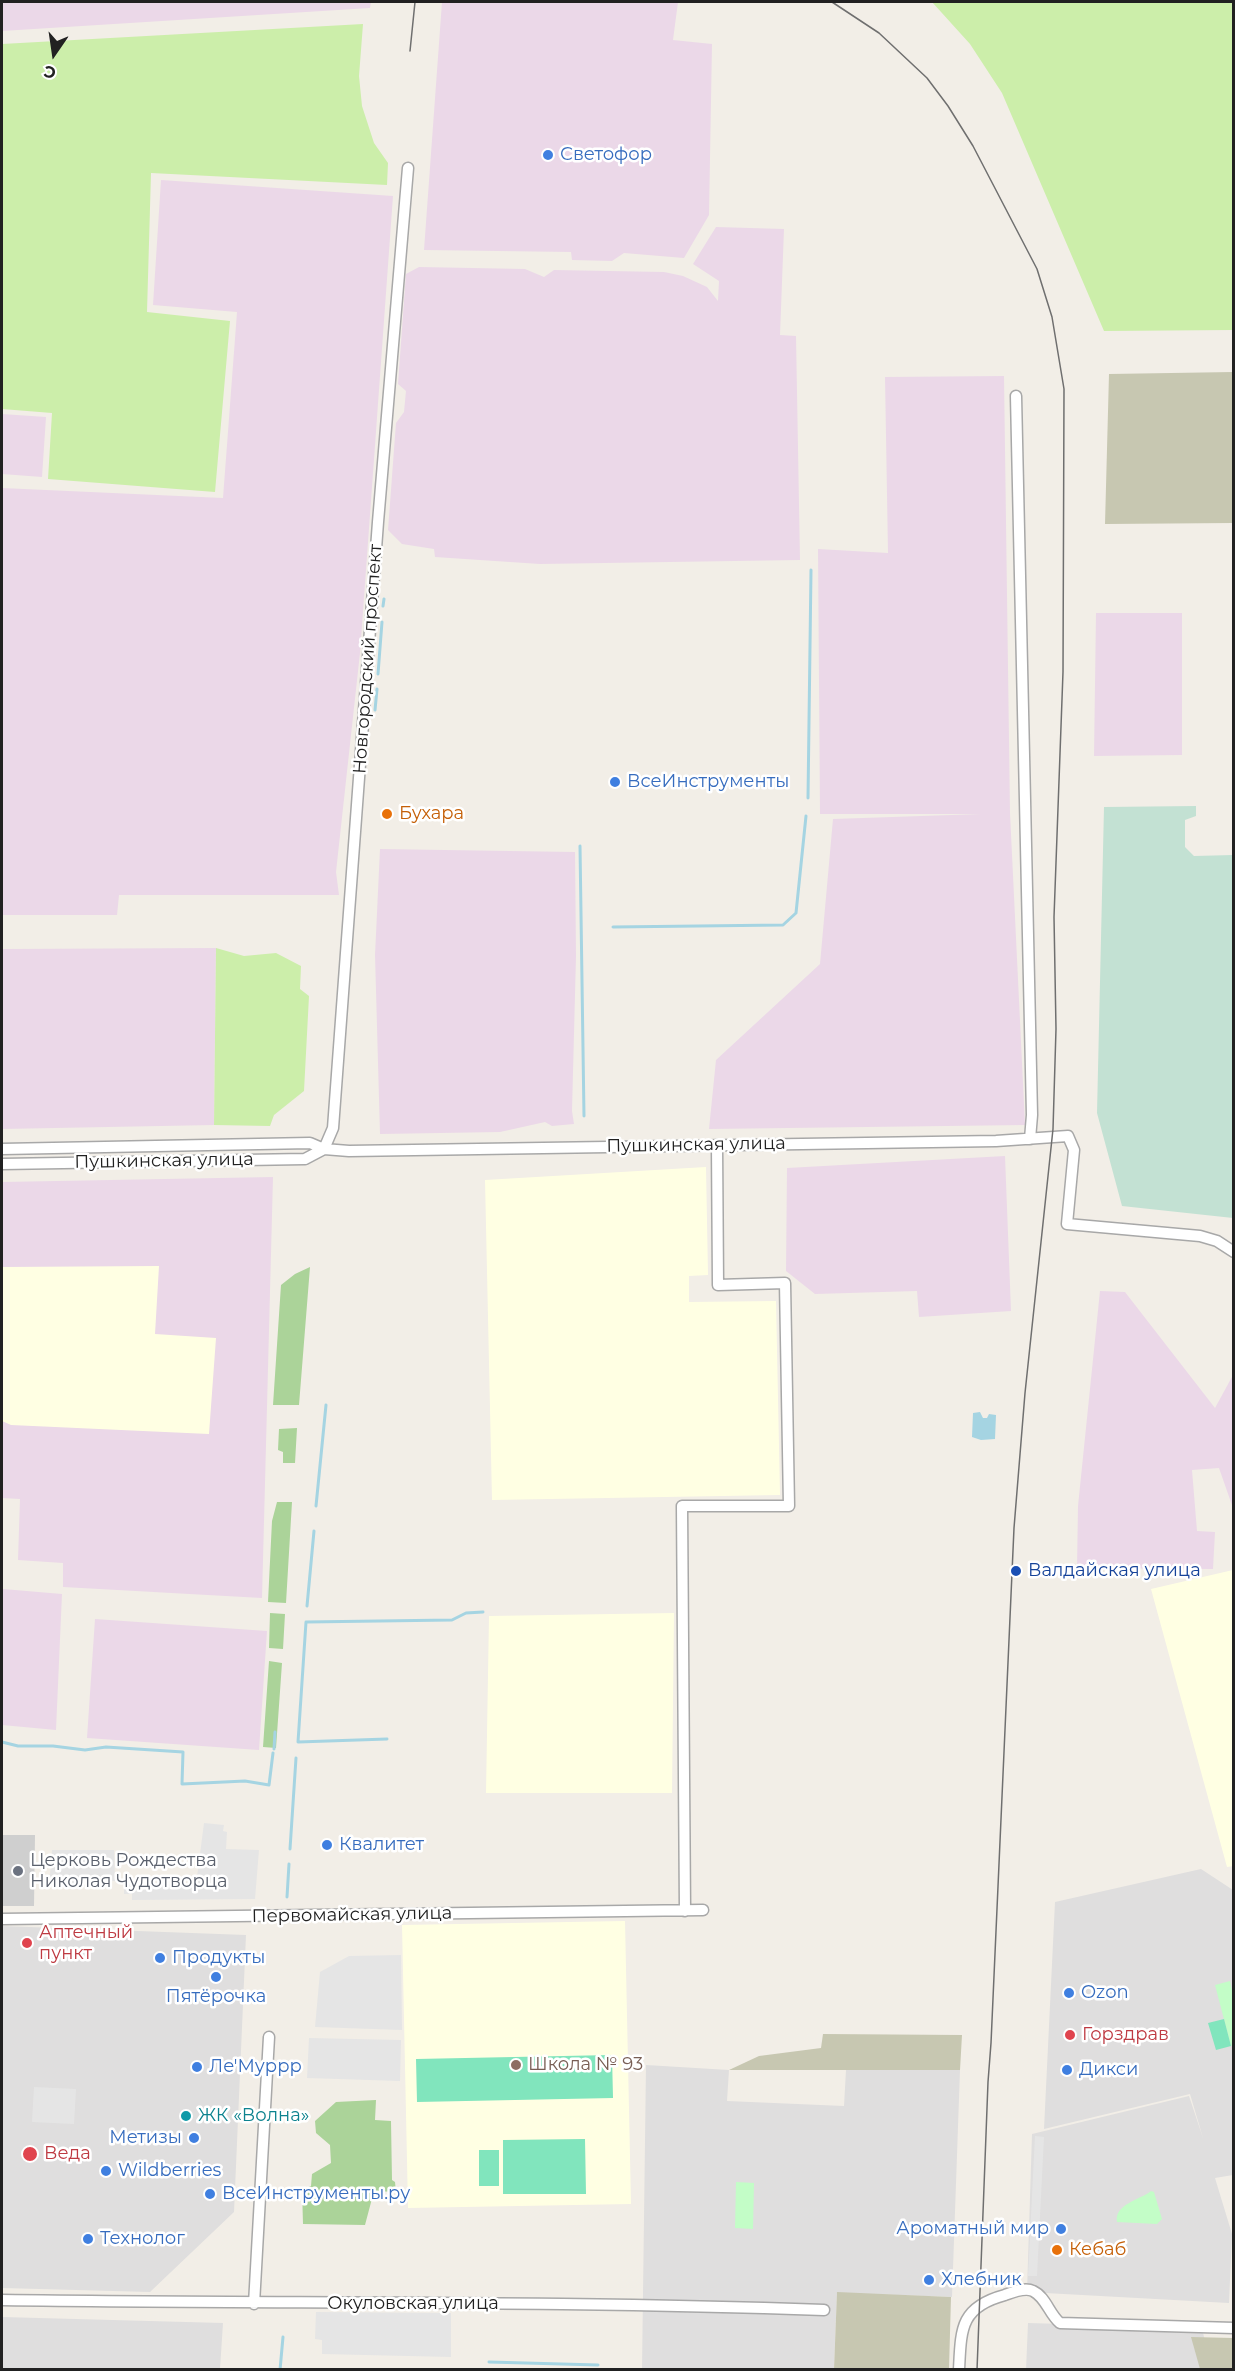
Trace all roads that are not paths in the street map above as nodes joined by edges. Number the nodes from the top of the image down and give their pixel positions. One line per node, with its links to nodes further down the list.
1 (408, 168): 6 (street, Новгородский проспект)
2 (1016, 396): 3 (street)
3 (1030, 1139): 4 (street, Пушкинская улица); 8 (street, Пушкинская улица)
4 (717, 1145): 6 (street, Пушкинская улица); 10 (street)
5 (2, 1149): 6 (street, Пушкинская улица)
6 (324, 1149): 7 (street, Пушкинская улица)
7 (2, 1164)
8 (1233, 1252)
9 (703, 1910): 10 (street, Первомайская улица)
10 (685, 1911): 11 (street, Первомайская улица)
11 (2, 1919)
12 (269, 2037): 14 (street)
13 (2, 2300): 14 (street, Окуловская улица)
14 (254, 2304): 15 (street, Окуловская улица)
15 (824, 2310)
16 (1233, 2328): 17 (street)
17 (959, 2370)

